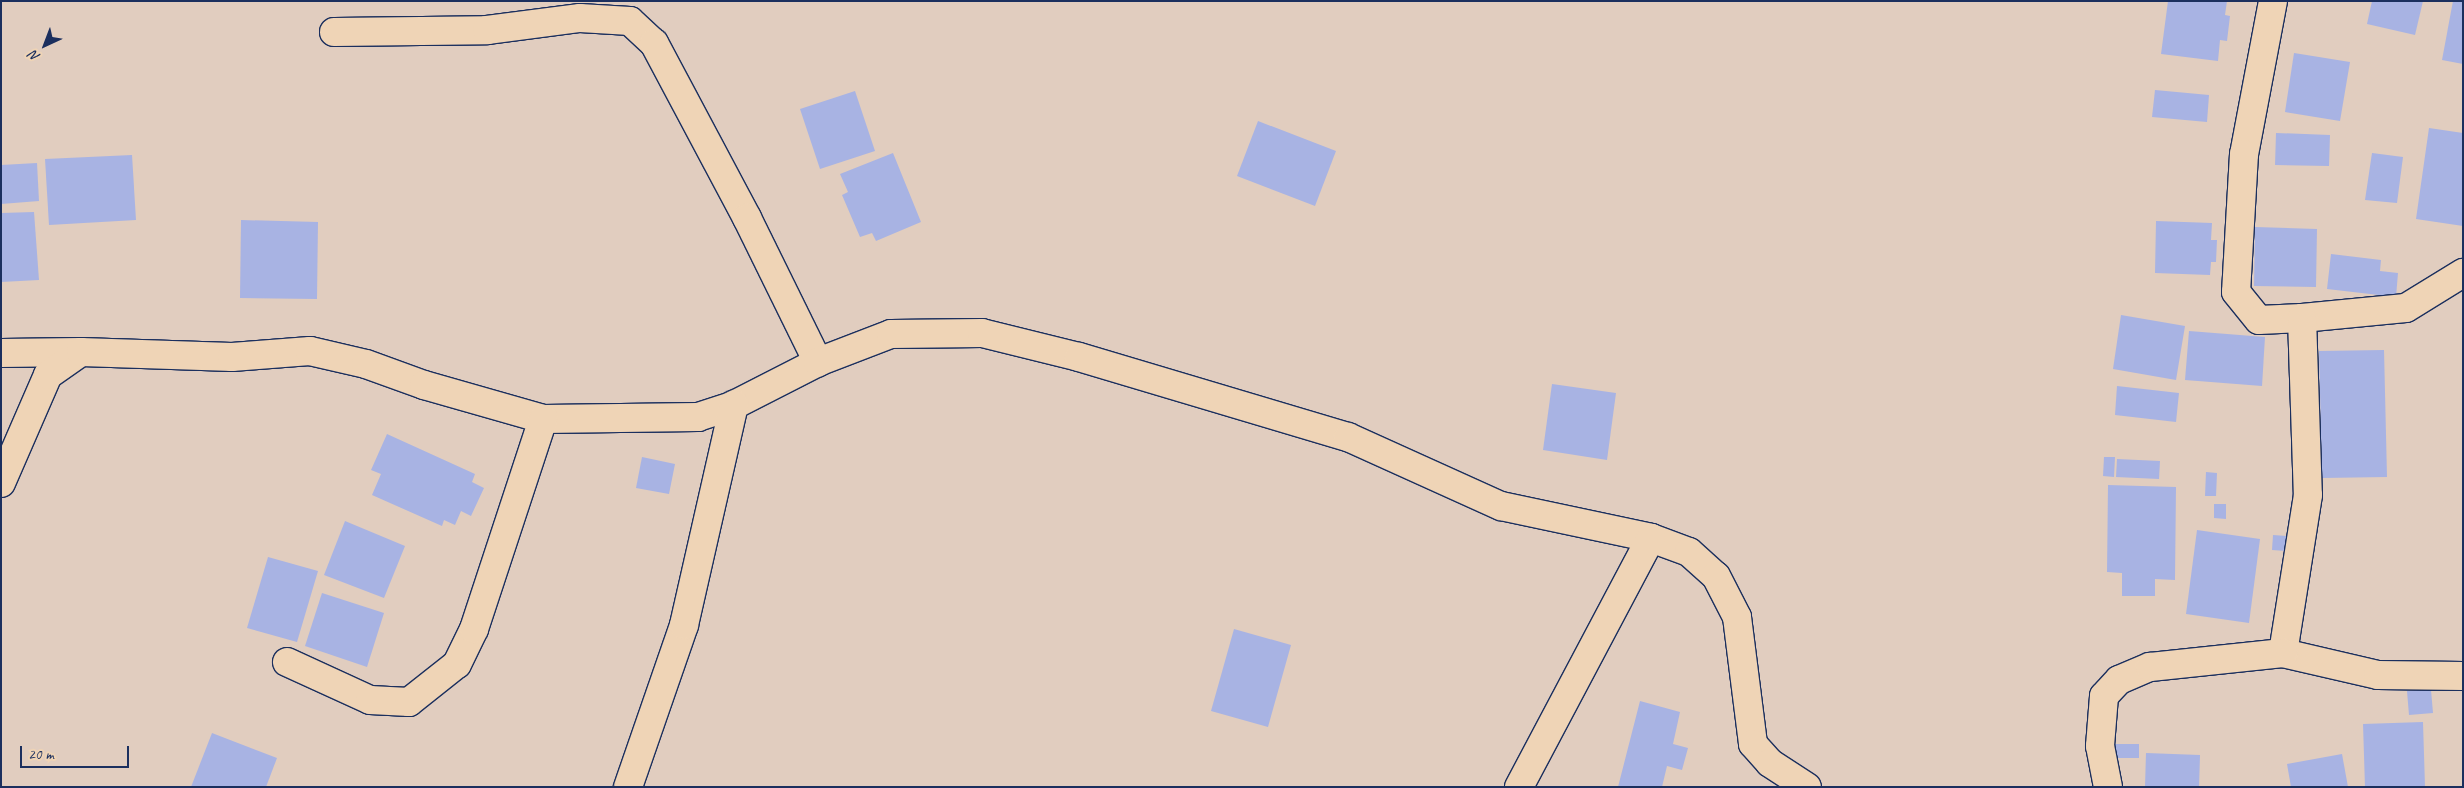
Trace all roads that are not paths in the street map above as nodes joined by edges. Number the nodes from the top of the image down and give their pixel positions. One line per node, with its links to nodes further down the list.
1 (2273, 1): 4 (street)
2 (334, 32): 7 (street)
3 (2463, 273): 4 (street)
4 (2302, 318): 12 (street)
5 (81, 352): 6 (street); 9 (street); 10 (street)
6 (1, 353)
7 (818, 362): 8 (street); 11 (street)
8 (734, 405): 9 (street); 15 (street)
9 (543, 419): 13 (street)
10 (1, 483)
11 (1651, 538): 16 (street); 17 (street)
12 (2283, 653): 14 (street); 18 (street)
13 (287, 662)
14 (2463, 676)
15 (628, 787)
16 (1519, 787)
17 (1806, 787)
18 (2108, 787)

